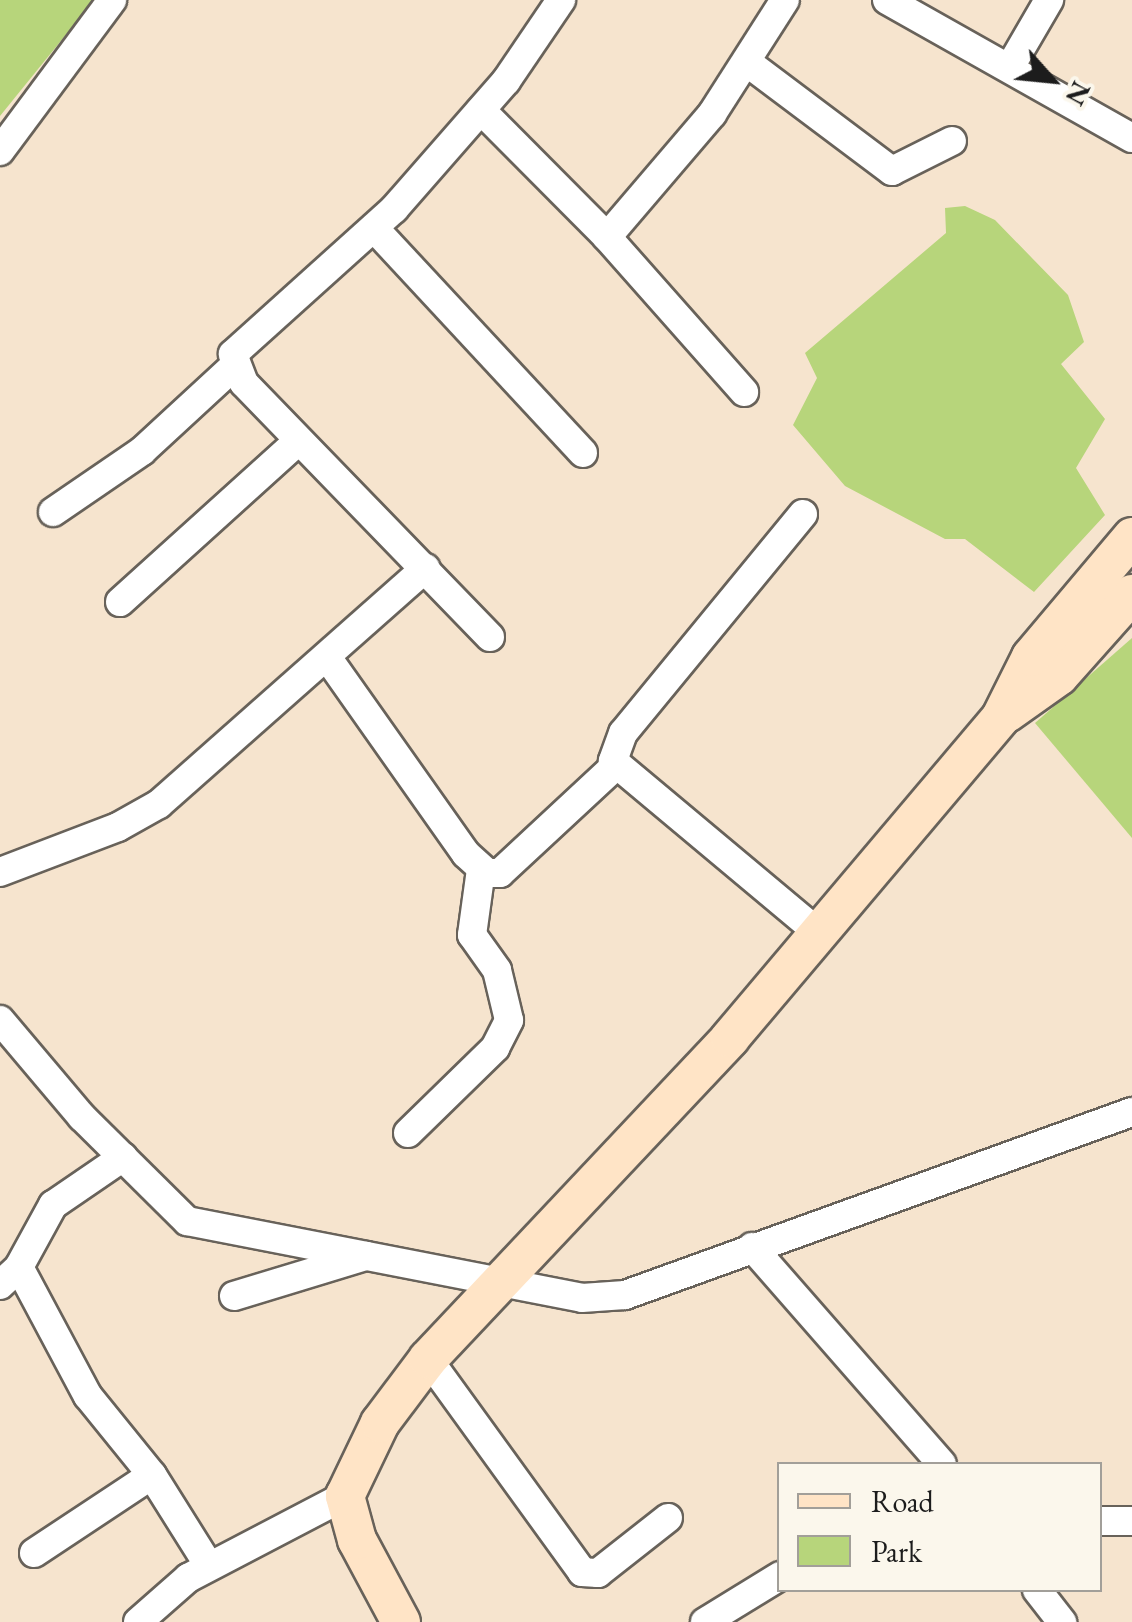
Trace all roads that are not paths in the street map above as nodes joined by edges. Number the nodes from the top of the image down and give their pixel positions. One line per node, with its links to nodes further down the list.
1 (112, 0): 11 (street)
2 (561, 0): 8 (street)
3 (784, 0): 6 (street)
4 (887, 0): 7 (street)
5 (1049, 0): 7 (street)
6 (748, 63): 10 (street); 13 (street)
7 (1010, 67): 9 (street)
8 (481, 110): 12 (street); 13 (street)
9 (1132, 138)
10 (952, 141)
11 (0, 150)
12 (374, 228): 14 (street); 17 (street)
13 (607, 237): 15 (street)
14 (234, 366): 16 (street); 18 (street)
15 (744, 392)
16 (299, 440): 21 (street); 23 (street)
17 (583, 452)
18 (52, 512)
19 (803, 514): 27 (street)
20 (1132, 537): 26 (street)
21 (426, 568): 24 (street); 25 (street)
22 (1132, 594): 26 (street)
23 (120, 602)
24 (490, 637)
25 (327, 657): 28 (street); 29 (street)
26 (1001, 717): 30 (street)
27 (615, 766): 28 (street); 30 (street)
28 (481, 869): 33 (street)
29 (0, 872)
30 (820, 933): 39 (street)
31 (0, 1020): 35 (street)
32 (1124, 1116): 34 (street); 36 (street)
33 (408, 1133)
34 (1132, 1145)
35 (124, 1157): 37 (street); 38 (street)
36 (752, 1247): 39 (street); 42 (street)
37 (366, 1256): 39 (street); 40 (street)
38 (10, 1276): 43 (street)
39 (501, 1282): 41 (street)
40 (234, 1296)
41 (428, 1359): 44 (street); 45 (street)
42 (940, 1462)
43 (152, 1476): 48 (street); 49 (street)
44 (345, 1496): 49 (street); 53 (street)
45 (668, 1518)
46 (1132, 1520): 47 (street)
47 (1102, 1521)
48 (34, 1552)
49 (209, 1566): 52 (street)
50 (777, 1578): 54 (street)
51 (1039, 1592): 55 (street)
52 (138, 1622)
53 (401, 1622)
54 (705, 1622)
55 (1062, 1622)

